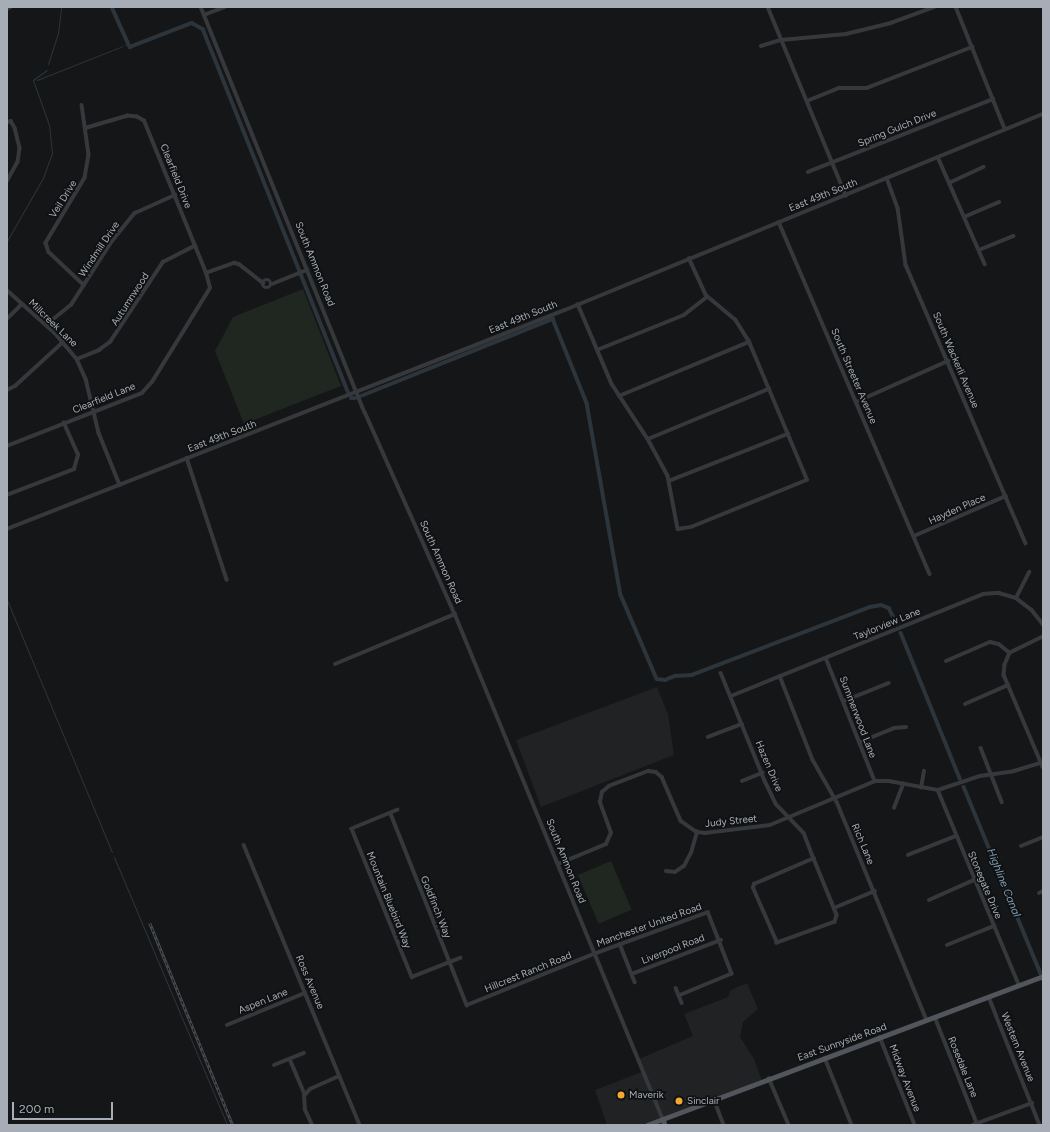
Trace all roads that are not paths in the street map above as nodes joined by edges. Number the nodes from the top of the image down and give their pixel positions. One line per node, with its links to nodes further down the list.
1 (11, 7): 7 (street)
2 (201, 7): 8 (street, South Ammon Road)
3 (225, 7): 8 (street)
4 (768, 7): 9 (street)
5 (934, 7): 9 (street)
6 (956, 7): 11 (street)
7 (7, 9)
8 (204, 15): 36 (street, South Ammon Road)
9 (781, 40): 10 (street); 13 (street)
10 (761, 46)
11 (972, 47): 12 (street); 13 (street)
12 (993, 99): 18 (street); 20 (street, Spring Gulch Drive)
13 (807, 101): 20 (street)
14 (82, 104): 17 (street, Veil Drive)
15 (1043, 114): 18 (street, East 49th South)
16 (9, 122): 24 (street)
17 (87, 128): 26 (street, Clearfield Drive); 40 (street, Veil Drive)
18 (1005, 129): 19 (street, East 49th South)
19 (938, 157): 23 (street, East 49th South); 25 (street)
20 (832, 162): 22 (street, Spring Gulch Drive); 27 (street)
21 (984, 167): 25 (street)
22 (808, 172)
23 (886, 178): 27 (street, East 49th South); 52 (street, South Wackerli Avenue)
24 (7, 182)
25 (949, 183): 29 (street)
26 (175, 195): 32 (street, Clearfield Drive); 40 (street, Windmill Drive)
27 (846, 195): 30 (street, East 49th South)
28 (999, 202): 29 (street)
29 (964, 216): 33 (street)
30 (779, 222): 34 (street, East 49th South); 57 (street, South Streeter Avenue)
31 (1013, 236): 33 (street)
32 (195, 246): 37 (street, Clearfield Drive); 51 (street, Autumnwood)
33 (979, 250): 35 (street)
34 (689, 259): 43 (street); 45 (street, East 49th South)
35 (985, 264)
36 (306, 270): 39 (street); 55 (street, South Ammon Road)
37 (206, 273): 38 (street); 42 (street, Clearfield Drive)
38 (263, 283): 39 (street); 39 (street)
39 (272, 284)
40 (84, 285): 47 (street, Windmill Drive)
41 (7, 290): 44 (street, Millcreek Lane)
42 (208, 294): 58 (street, Clearfield Lane)
43 (707, 297): 49 (street); 50 (street)
44 (22, 304): 46 (street); 47 (street, Millcreek Lane)
45 (578, 304): 50 (street); 55 (street, East 49th South)
46 (7, 319)
47 (46, 325): 48 (street, Millcreek Lane)
48 (63, 342): 51 (street, Millcreek Lane); 54 (street)
49 (749, 342): 53 (street); 56 (street)
50 (597, 350): 56 (street)
51 (77, 359): 58 (street, Millcreek Lane)
52 (948, 362): 57 (street); 67 (street, South Wackerli Avenue)
53 (769, 389): 60 (street); 61 (street)
54 (7, 390)
55 (357, 392): 63 (street, East 49th South); 75 (street, South Ammon Road)
56 (619, 396): 61 (street)
57 (856, 402): 69 (street, South Streeter Avenue)
58 (93, 411): 59 (street, Clearfield Lane); 65 (street, Millcreek Lane)
59 (64, 423): 62 (street, Clearfield Lane); 66 (street)
60 (788, 434): 64 (street); 64 (street)
61 (648, 439): 64 (street)
62 (7, 446)
63 (187, 458): 65 (street, East 49th South); 73 (street)
64 (669, 481)
65 (120, 485): 68 (street, East 49th South)
66 (7, 495)
67 (1006, 496): 69 (street, Hayden Place); 70 (street, South Wackerli Avenue)
68 (7, 529)
69 (914, 536): 72 (street, South Streeter Avenue)
70 (1026, 543)
71 (1029, 572): 74 (street)
72 (930, 574)
73 (227, 580)
74 (1016, 598): 76 (street, Taylorview Lane); 79 (street, Taylorview Lane)
75 (455, 614): 81 (street); 117 (street, South Ammon Road)
76 (1043, 624)
77 (1043, 637): 78 (street)
78 (1010, 653): 80 (street); 85 (street)
79 (826, 658): 83 (street, Taylorview Lane); 87 (street, Summerwood Lane)
80 (946, 661)
81 (335, 664)
82 (721, 673): 86 (street, Hazen Drive)
83 (780, 676): 86 (street, Taylorview Lane); 104 (street, Rich Lane)
84 (889, 683): 87 (street)
85 (1008, 685): 88 (street); 94 (street)
86 (731, 696): 89 (street, Hazen Drive)
87 (844, 701): 92 (street, Summerwood Lane)
88 (964, 704)
89 (742, 724): 91 (street); 97 (street, Hazen Drive)
90 (906, 727): 92 (street)
91 (708, 737)
92 (860, 742): 100 (street, Summerwood Lane)
93 (981, 748): 98 (street)
94 (1042, 762): 95 (street); 98 (street, Judy Street)
95 (1043, 768)
96 (924, 771): 102 (street)
97 (762, 773): 99 (street); 109 (street, Hazen Drive)
98 (991, 774): 103 (street, Judy Street); 105 (street)
99 (742, 781)
100 (875, 782): 101 (street, Judy Street); 104 (street, Judy Street)
101 (903, 784): 102 (street, Judy Street); 106 (street)
102 (921, 788): 103 (street, Judy Street)
103 (938, 790): 111 (street, Stonegate Drive)
104 (835, 797): 109 (street, Judy Street); 120 (street, Rich Lane)
105 (1002, 802)
106 (894, 808)
107 (398, 810): 108 (street)
108 (391, 814): 129 (street, Goldfinch Way); 129 (street, Mountain Bluebird Way)
109 (788, 817): 110 (street, Judy Street); 116 (street, Hazen Drive)
110 (696, 832): 117 (street, Judy Street); 118 (street)
111 (956, 836): 115 (street); 119 (street, Stonegate Drive)
112 (1043, 837): 114 (street)
113 (244, 844): 135 (street, Ross Avenue)
114 (1021, 846)
115 (908, 855)
116 (814, 858): 122 (street, Hazen Drive); 122 (street)
117 (558, 864): 127 (street, South Ammon Road)
118 (666, 871)
119 (974, 880): 121 (street); 123 (street, Stonegate Drive)
120 (875, 891): 122 (street); 141 (street, Rich Lane)
121 (929, 900)
122 (834, 908)
123 (994, 926): 126 (street); 133 (street, Stonegate Drive)
124 (721, 940): 125 (street, Manchester United Road); 130 (street, Liverpool Road); 136 (street)
125 (620, 944): 127 (street, Manchester United Road); 130 (street)
126 (947, 945)
127 (594, 954): 139 (street, Hillcrest Ranch Road); 153 (street, South Ammon Road)
128 (460, 958): 129 (street)
129 (450, 962): 139 (street, Goldfinch Way)
130 (632, 974): 132 (street)
131 (1042, 977): 133 (main road, East Sunnyside Road)
132 (635, 982)
133 (1019, 985): 137 (main road, East Sunnyside Road)
134 (676, 988): 136 (street)
135 (305, 993): 142 (street, Aspen Lane); 148 (street, Ross Avenue)
136 (679, 996): 138 (street)
137 (989, 997): 140 (main road, East Sunnyside Road); 152 (street, Western Avenue)
138 (682, 1003)
139 (467, 1005)
140 (935, 1017): 141 (main road, East Sunnyside Road); 154 (street, Rosedale Lane)
141 (927, 1020): 143 (main road, East Sunnyside Road)
142 (227, 1025)
143 (880, 1037): 145 (main road, East Sunnyside Road); 162 (street, Midway Avenue)
144 (304, 1053): 146 (street)
145 (826, 1058): 149 (main road, East Sunnyside Road); 161 (street)
146 (290, 1059): 147 (street); 150 (street)
147 (274, 1065)
148 (339, 1076): 150 (street); 156 (street, Ross Avenue)
149 (769, 1078): 151 (main road, East Sunnyside Road); 160 (street)
150 (305, 1094): 155 (street)
151 (714, 1099): 153 (main road, East Sunnyside Road); 159 (street)
152 (1032, 1103): 154 (street); 164 (street, Western Avenue)
153 (663, 1119): 157 (main road, East Sunnyside Road); 158 (main road, South Ammon Road)
154 (977, 1123): 163 (street)
155 (312, 1125)
156 (360, 1125)
157 (647, 1125)
158 (665, 1125)
159 (724, 1125)
160 (789, 1125)
161 (852, 1125)
162 (914, 1125)
163 (972, 1125)
164 (1040, 1125)

